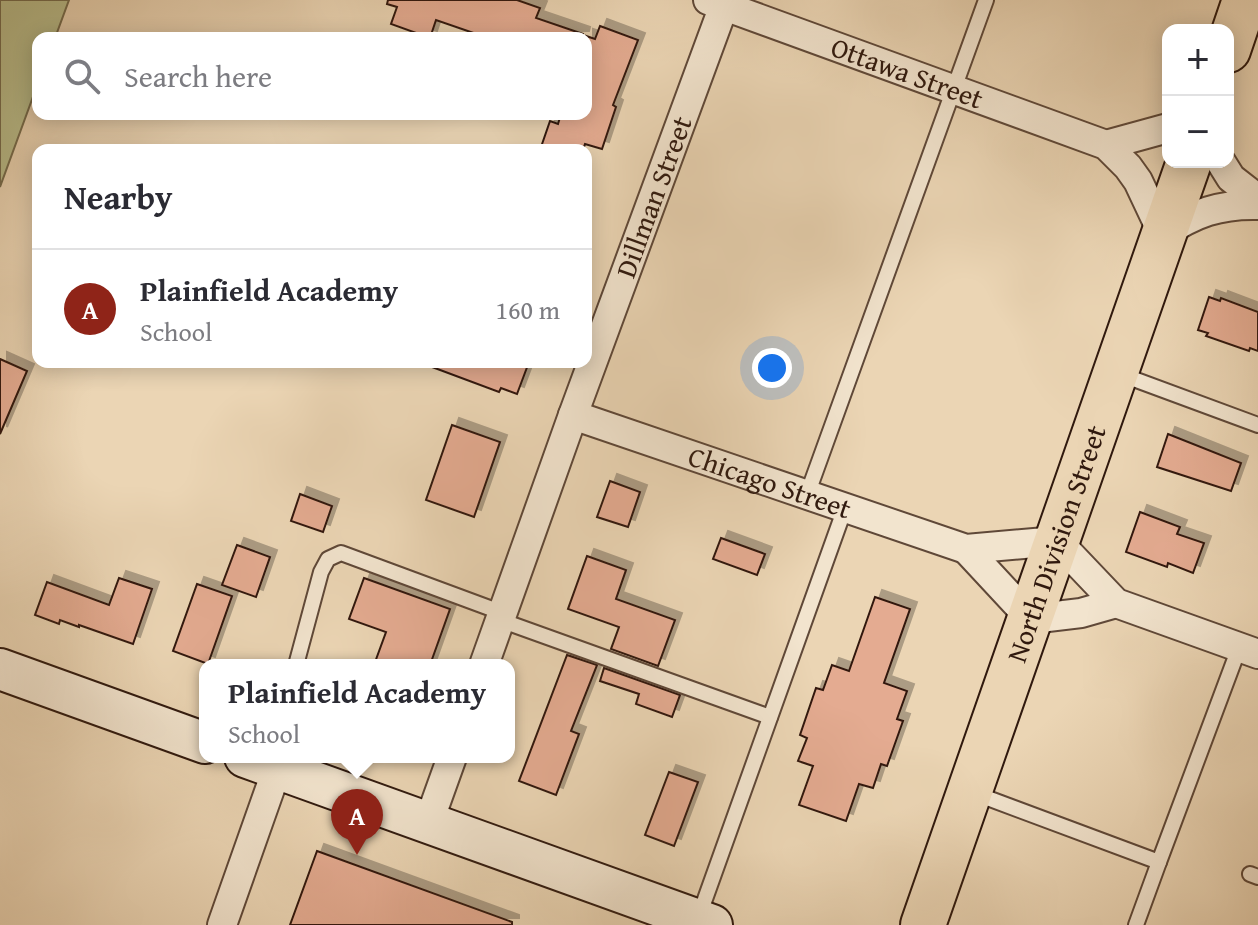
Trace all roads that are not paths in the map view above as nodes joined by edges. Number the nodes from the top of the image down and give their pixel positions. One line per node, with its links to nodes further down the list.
1 (986, 0): 5 (lane)
2 (1245, 0): 4 (main road)
3 (719, 2): 5 (street, Ottawa Street); 13 (street, Dillman Street)
4 (1234, 32)
5 (954, 90): 7 (street, Ottawa Street); 18 (lane)
6 (1162, 130): 7 (street)
7 (1106, 145): 12 (street, Ottawa Street)
8 (1187, 168): 12 (main road, North Division Street)
9 (1225, 168): 10 (street)
10 (1258, 199)
11 (1258, 205): 12 (street)
12 (1163, 234): 15 (main road, North Division Street)
13 (592, 361)
14 (590, 368): 16 (street, Dillman Street)
15 (1116, 373): 17 (lane); 20 (main road, North Division Street)
16 (573, 415): 18 (street, Chicago Street); 23 (street, Dillman Street)
17 (1258, 425)
18 (807, 495): 19 (street, Chicago Street)
19 (845, 508): 21 (street, Chicago Street); 29 (lane)
20 (1057, 541): 21 (street, Chicago Street); 22 (street); 24 (main road, North Division Street)
21 (966, 549): 24 (street, Chicago Street)
22 (1116, 603): 24 (street); 25 (street)
23 (502, 617): 26 (lane); 27 (street, Dillman Street); 29 (lane)
24 (1031, 619): 34 (main road, North Division Street)
25 (1248, 651): 36 (lane)
26 (298, 659)
27 (486, 659)
28 (0, 669): 30 (main road)
29 (770, 717): 37 (lane)
30 (199, 741)
31 (263, 763): 38 (street)
32 (266, 763): 35 (main road)
33 (450, 763): 35 (street)
34 (970, 792): 36 (lane); 39 (main road, North Division Street)
35 (428, 824): 37 (main road)
36 (1159, 862): 40 (lane)
37 (705, 922)
38 (222, 925)
39 (923, 925)
40 (1136, 925)

